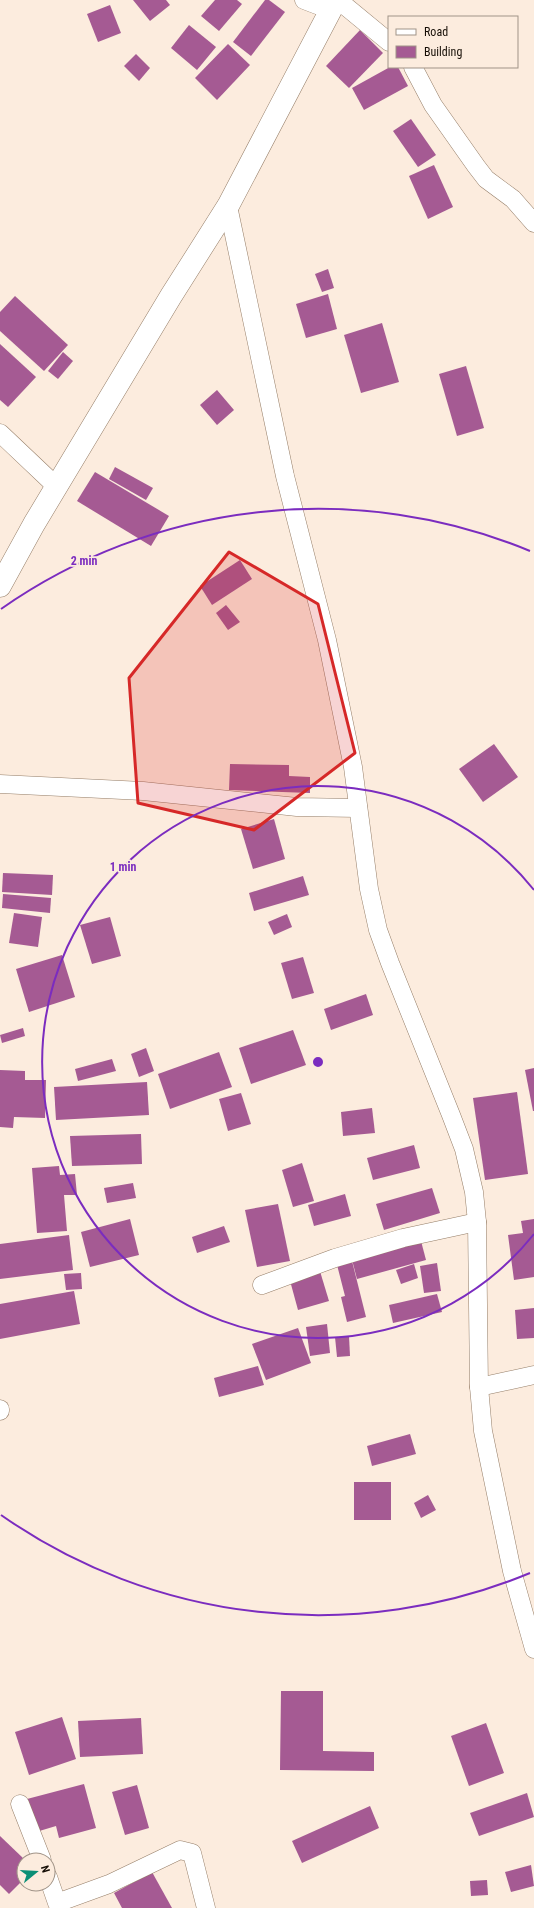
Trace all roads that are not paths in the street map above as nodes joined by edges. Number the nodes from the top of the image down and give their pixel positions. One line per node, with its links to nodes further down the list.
1 (304, 0): 2 (street)
2 (332, 0)
3 (337, 0): 4 (street); 6 (street)
4 (388, 41)
5 (414, 68): 7 (street)
6 (228, 206): 9 (street); 12 (street)
7 (534, 223)
8 (0, 433): 9 (street)
9 (57, 487): 10 (street)
10 (0, 586)
11 (0, 784): 12 (street)
12 (358, 808): 13 (street)
13 (477, 1222): 14 (street); 16 (street)
14 (262, 1285)
15 (534, 1375): 16 (street)
16 (479, 1387): 17 (street)
17 (534, 1649)
18 (20, 1804): 19 (street)
19 (39, 1852)
20 (53, 1892): 21 (street)
21 (206, 1908)

